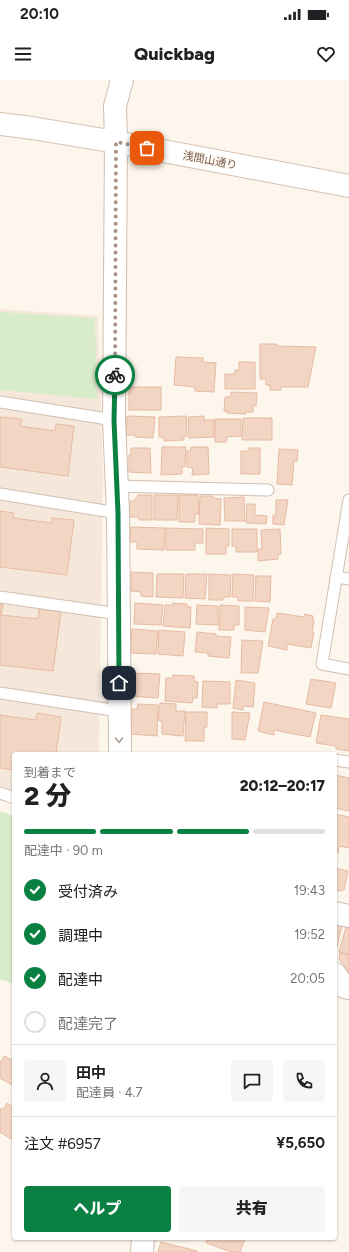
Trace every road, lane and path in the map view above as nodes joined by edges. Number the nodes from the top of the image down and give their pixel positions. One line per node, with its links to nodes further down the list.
1 (122, 80): 3 (street)
2 (0, 124): 3 (street, 浅間山通り)
3 (116, 142): 4 (street, 浅間山通り); 6 (street)
4 (349, 186)
5 (0, 402): 6 (lane)
6 (114, 420): 7 (street)
7 (117, 486): 8 (lane); 11 (street)
8 (268, 490)
9 (0, 494): 11 (lane)
10 (349, 500): 12 (lane)
11 (118, 513): 15 (street)
12 (336, 577): 13 (lane); 16 (lane)
13 (349, 579)
14 (0, 597): 15 (lane)
15 (119, 614): 18 (street)
16 (349, 669)
17 (0, 693): 18 (lane)
18 (119, 711): 19 (street, one-way to 19)
19 (120, 752)
20 (337, 760): 21 (lane)
21 (349, 762)
22 (0, 794): 23 (lane)
23 (12, 797)
24 (337, 913): 25 (street)
25 (349, 916)
26 (337, 977): 27 (street)
27 (349, 988)
28 (143, 1240): 29 (street)
29 (142, 1252)

